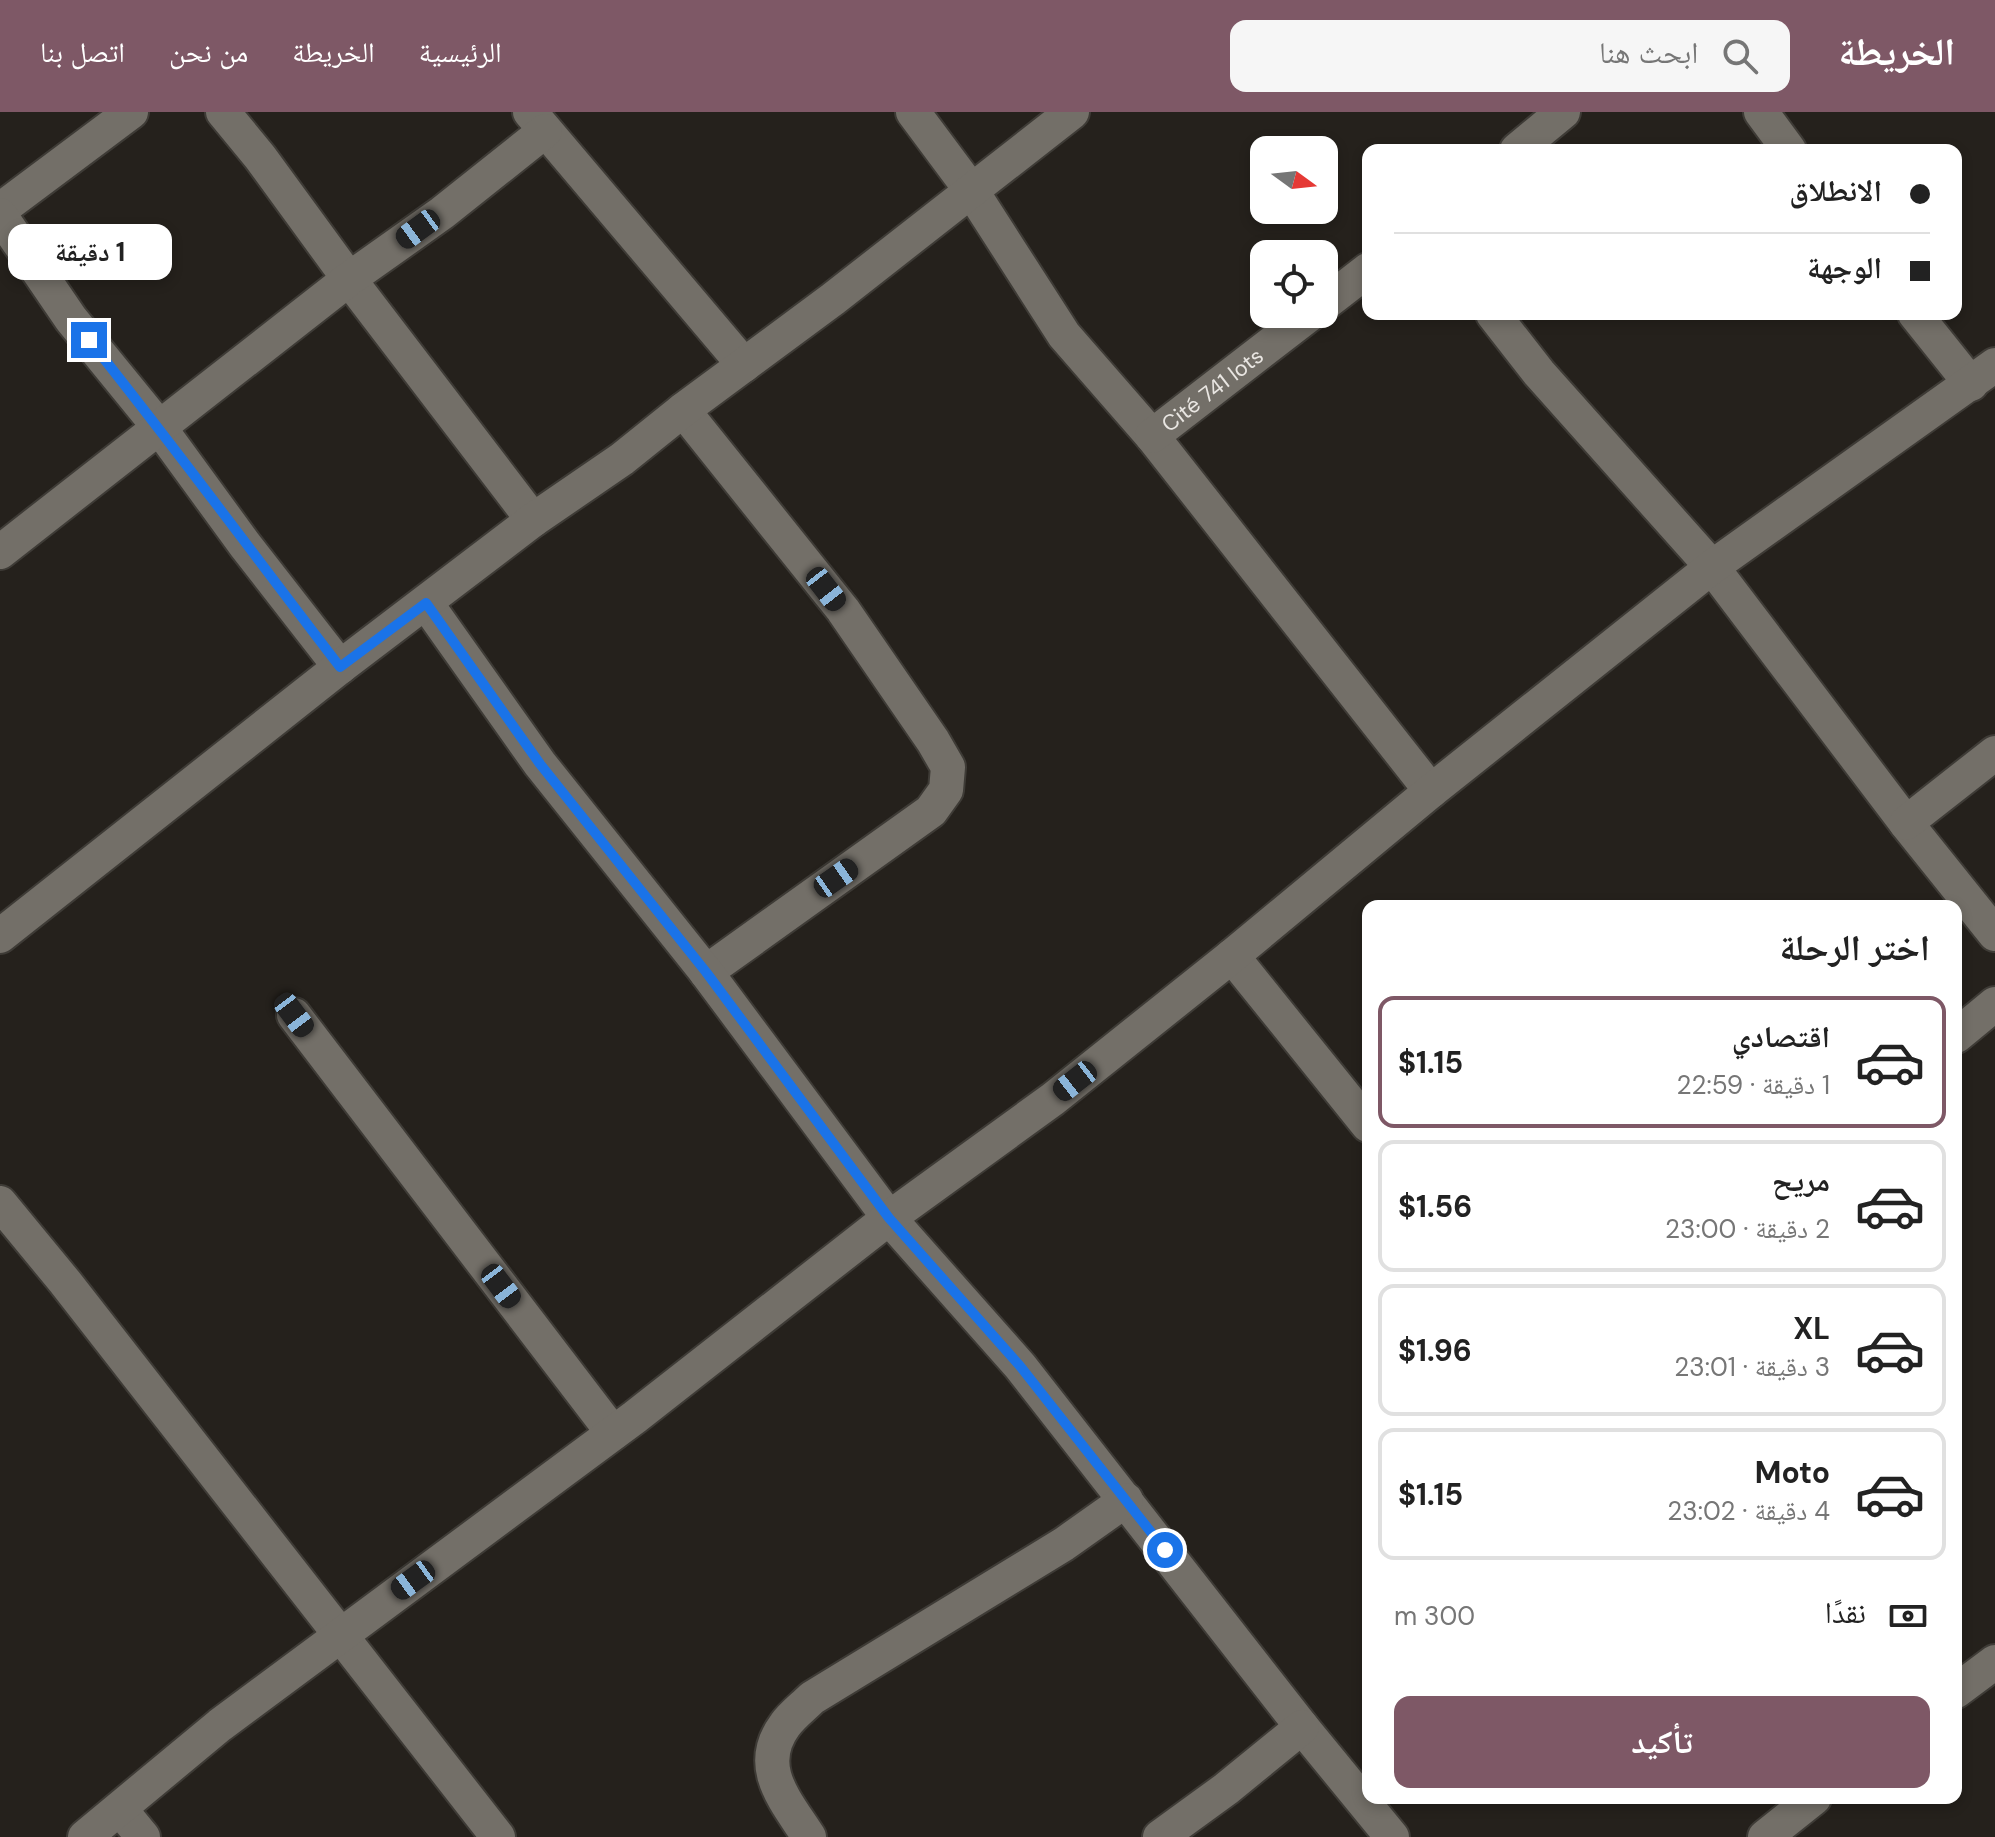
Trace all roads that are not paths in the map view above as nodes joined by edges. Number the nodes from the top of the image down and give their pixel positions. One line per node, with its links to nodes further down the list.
1 (131, 112): 11 (street)
2 (223, 112): 13 (street)
3 (913, 112): 10 (street)
4 (1072, 112): 10 (street)
5 (1761, 112): 9 (street)
6 (1560, 113): 8 (street)
7 (538, 122): 13 (street); 18 (street)
8 (1524, 144)
9 (1785, 144)
10 (971, 190): 18 (street); 22 (street)
11 (0, 212): 21 (street)
12 (1362, 275): 14 (street)
13 (349, 279): 21 (street); 23 (street)
14 (1338, 293)
15 (1498, 320): 25 (street)
16 (1922, 320): 19 (street)
17 (1292, 328): 22 (street, Cité 741 lots)
18 (744, 365): 20 (street)
19 (1983, 375): 25 (street)
20 (683, 410): 23 (street); 34 (street)
21 (159, 427): 24 (street); 27 (street)
22 (1152, 436): 29 (street)
23 (533, 520): 26 (street)
24 (0, 552)
25 (1712, 567): 29 (street); 30 (street)
26 (426, 603): 27 (street); 34 (street)
27 (340, 667): 32 (street)
28 (1995, 753): 30 (street)
29 (1431, 791): 33 (street)
30 (1906, 823): 31 (street)
31 (1995, 934)
32 (0, 936)
33 (1232, 956): 38 (street); 40 (street)
34 (706, 972): 40 (street)
35 (1995, 1004): 37 (street)
36 (294, 1015): 41 (street)
37 (1962, 1031)
38 (1362, 1118)
39 (0, 1203): 43 (street)
40 (889, 1218): 41 (street); 42 (street)
41 (613, 1433): 43 (street)
42 (1126, 1500): 46 (street); 54 (street)
43 (338, 1635): 50 (street); 53 (street)
44 (1995, 1662): 45 (street)
45 (1962, 1687)
46 (1302, 1727): 47 (street); 55 (street)
47 (1362, 1800)
48 (1365, 1804): 56 (street)
49 (1806, 1804): 57 (street)
50 (120, 1809): 51 (street); 52 (street)
51 (85, 1837)
52 (143, 1837)
53 (498, 1837)
54 (809, 1837)
55 (1160, 1837)
56 (1392, 1837)
57 (1765, 1837)

